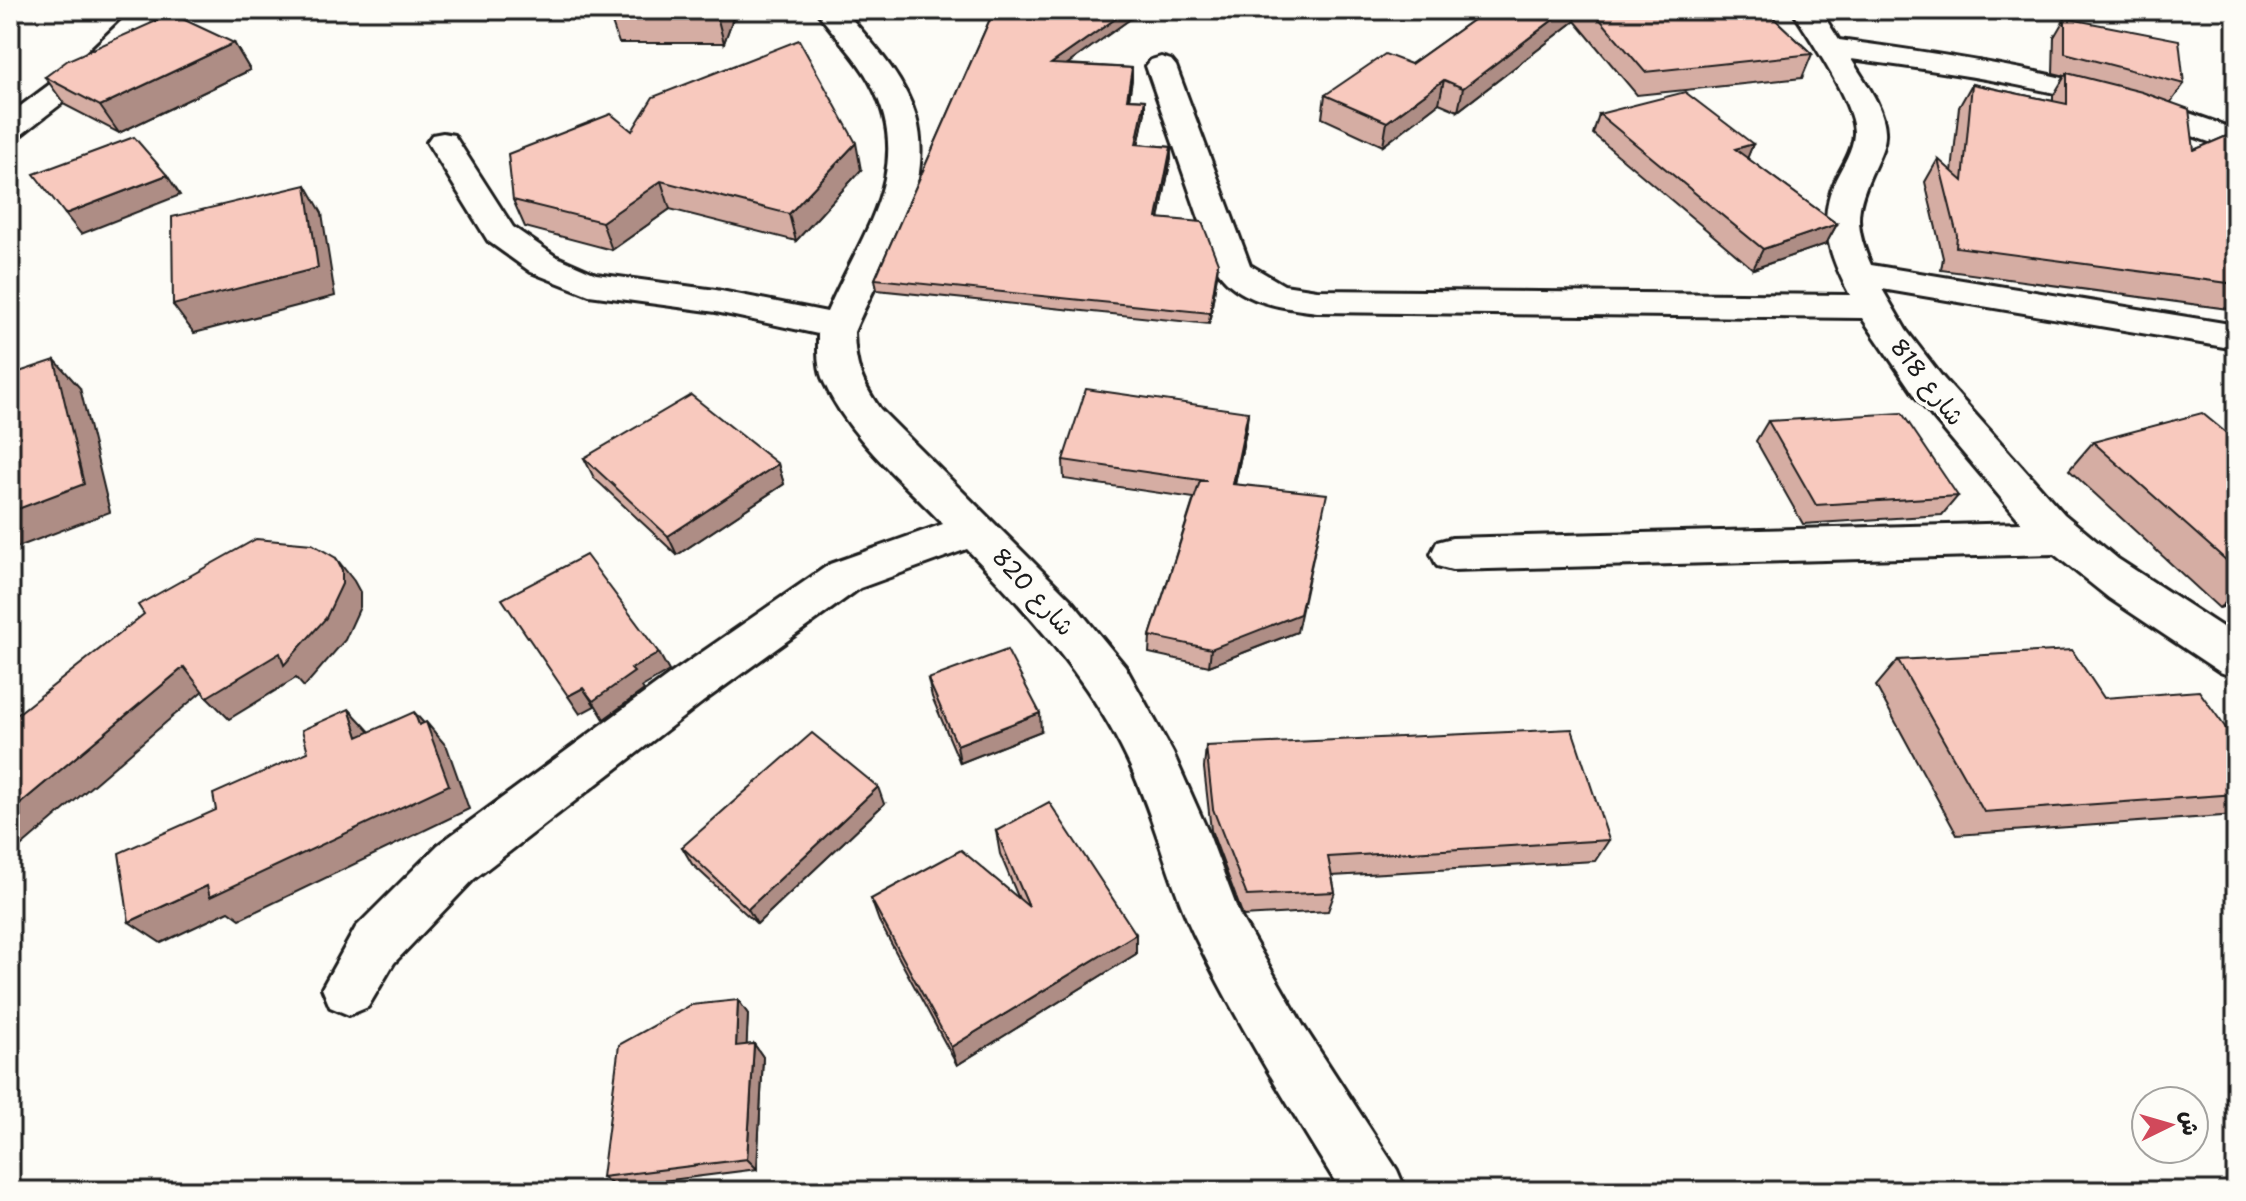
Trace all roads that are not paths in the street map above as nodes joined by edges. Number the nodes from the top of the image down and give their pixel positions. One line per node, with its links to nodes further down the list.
1 (149, 10): 6 (street)
2 (830, 10): 11 (street, شارع 820)
3 (1806, 10): 4 (street, شارع 818)
4 (1827, 47): 7 (street); 9 (street, شارع 818)
5 (1161, 66): 10 (street)
6 (10, 128)
7 (2236, 141)
8 (443, 142): 11 (street)
9 (1857, 274): 10 (street, شارع 818); 12 (street)
10 (1874, 307): 14 (street, شارع 818)
11 (838, 326): 13 (street, شارع 820)
12 (2236, 337)
13 (975, 529): 17 (street); 18 (street, شارع 820)
14 (2064, 538): 15 (street); 16 (street, شارع 818)
15 (1452, 554)
16 (2236, 659)
17 (349, 988)
18 (1376, 1191)

